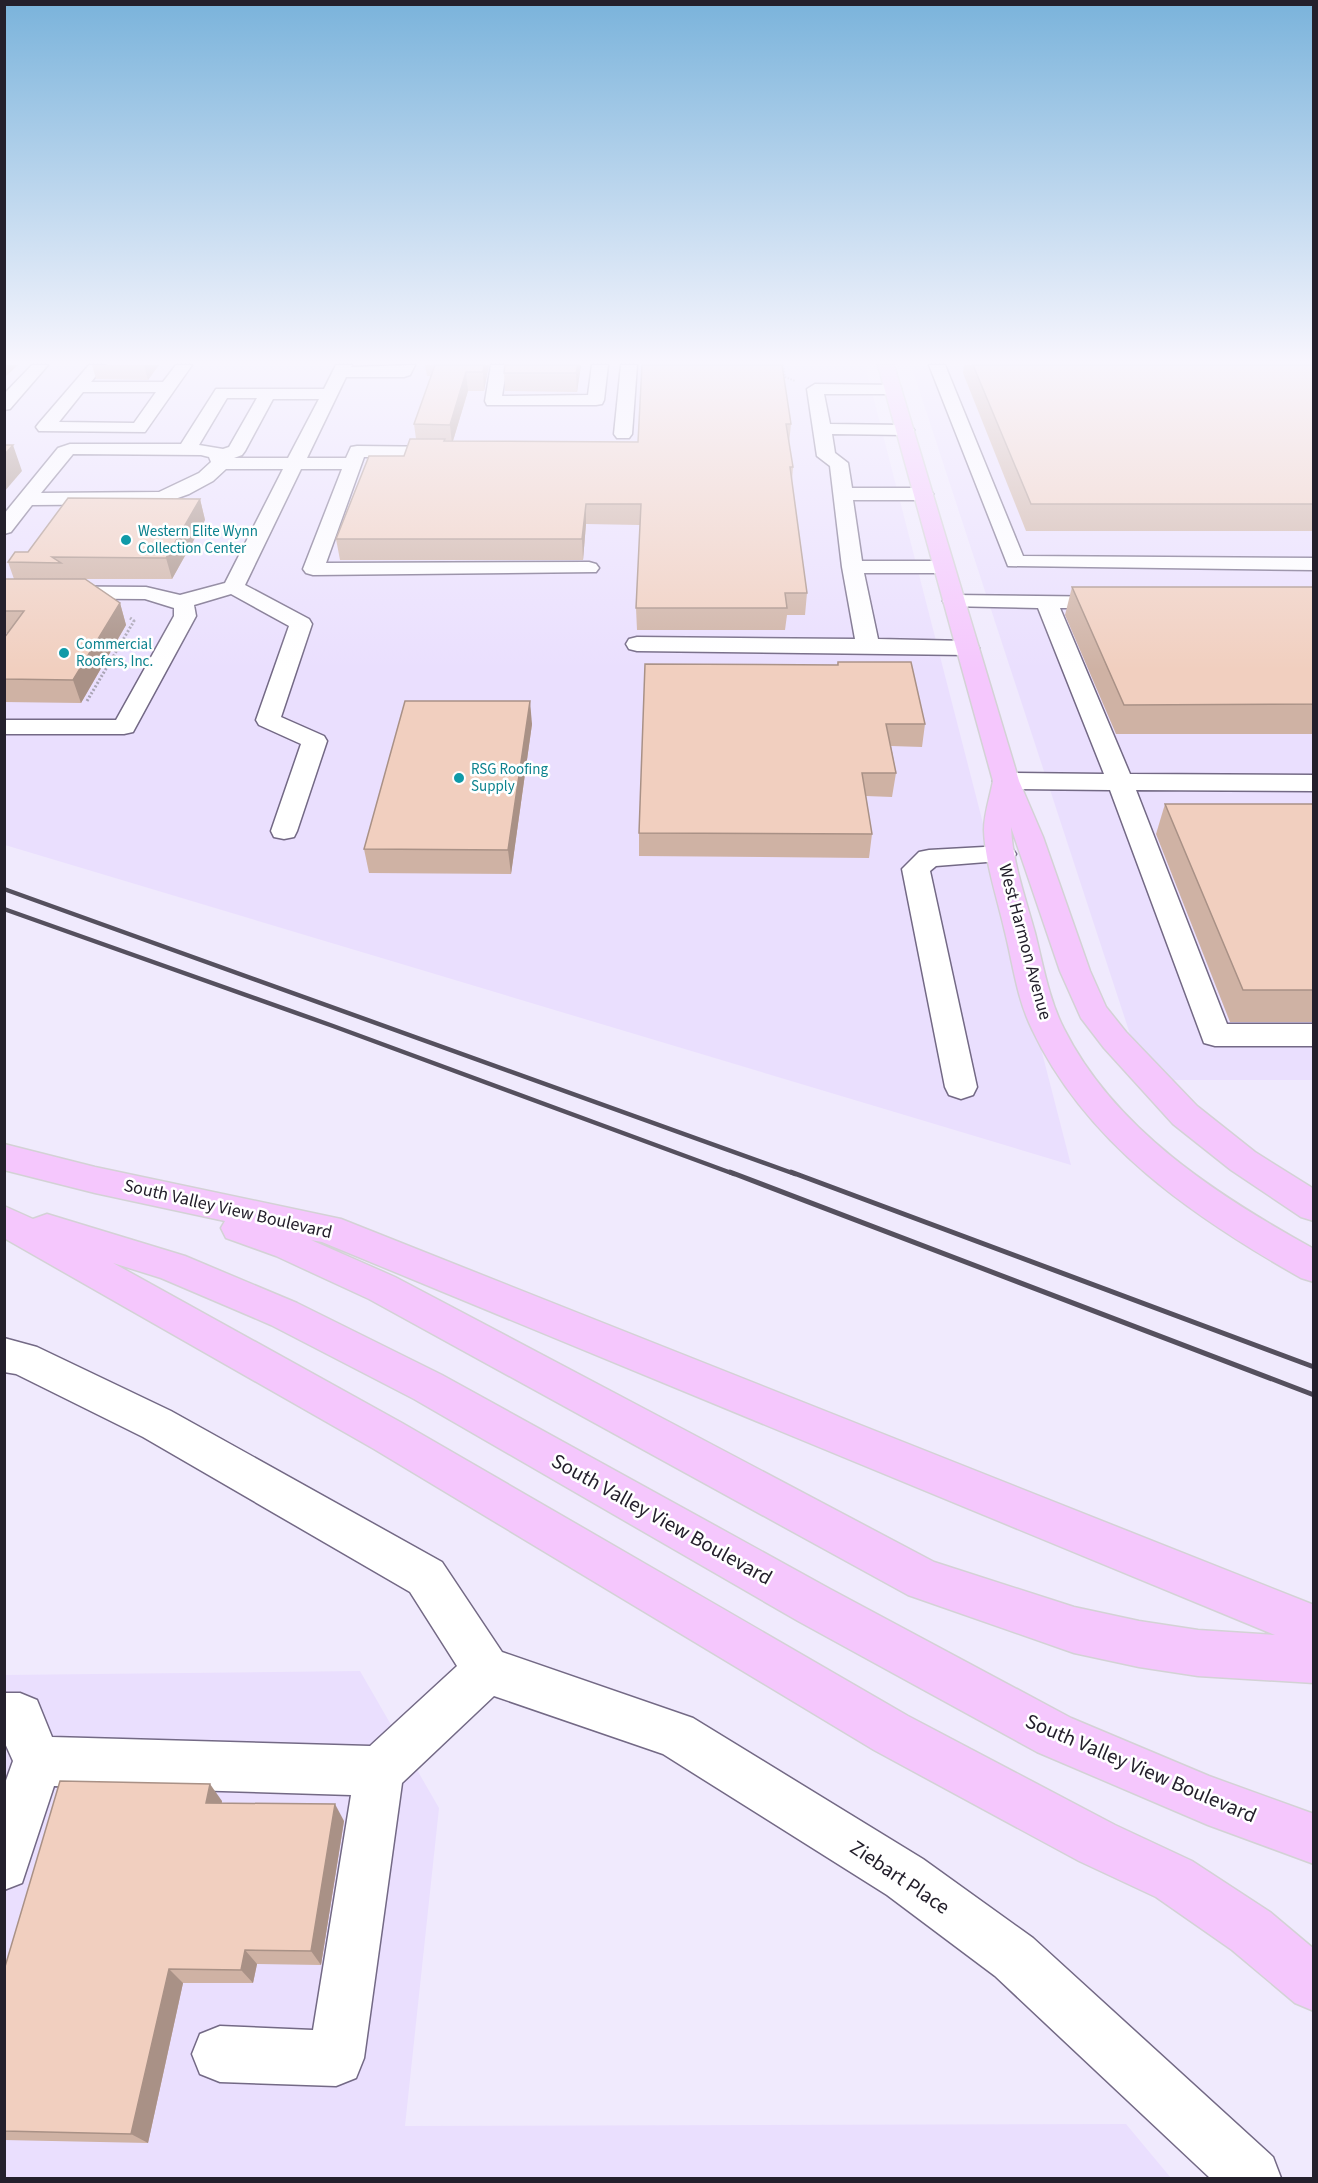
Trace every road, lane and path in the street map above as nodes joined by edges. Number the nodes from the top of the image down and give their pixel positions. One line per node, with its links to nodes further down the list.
1 (53, 467): 10 (street)
2 (214, 467): 10 (street)
3 (295, 467): 16 (street)
4 (352, 467): 15 (street)
5 (845, 467): 8 (street)
6 (908, 467): 9 (main road, West Harmon Avenue)
7 (978, 467): 12 (street)
8 (843, 494): 9 (street); 13 (street)
9 (923, 494): 14 (main road, West Harmon Avenue)
10 (28, 499): 11 (street)
11 (4, 528)
12 (1314, 564)
13 (852, 567): 14 (street); 24 (street)
14 (944, 567): 18 (main road, West Harmon Avenue)
15 (589, 568)
16 (233, 586): 20 (street); 31 (street)
17 (4, 592): 20 (street)
18 (954, 601): 19 (street); 25 (main road, West Harmon Avenue)
19 (1046, 601): 21 (street); 29 (street)
20 (180, 602): 27 (street)
21 (1139, 602)
22 (125, 615): 27 (path)
23 (637, 644): 24 (street)
24 (868, 646): 25 (street)
25 (968, 648): 28 (main road, West Harmon Avenue)
26 (4, 727): 27 (street)
27 (70, 728)
28 (1006, 781): 29 (street); 32 (main road, West Harmon Avenue); 33 (main road, West Harmon Avenue)
29 (1120, 782): 30 (street); 34 (street)
30 (1314, 783)
31 (284, 831)
32 (1002, 854): 33 (main road); 35 (street); 40 (main road, West Harmon Avenue)
33 (1036, 854): 38 (main road, West Harmon Avenue)
34 (1314, 1035)
35 (961, 1087)
36 (4, 1157): 37 (main road, South Valley View Boulevard)
37 (95, 1180): 42 (main road, South Valley View Boulevard); 43 (main road)
38 (1314, 1207)
39 (4, 1219): 48 (main road, South Valley View Boulevard); 50 (main road)
40 (1314, 1267)
41 (4, 1355): 44 (street)
42 (1314, 1628)
43 (1314, 1660)
44 (488, 1670): 47 (street); 52 (street, Ziebart Place)
45 (4, 1717): 46 (street)
46 (37, 1761): 47 (street); 49 (street)
47 (379, 1771): 51 (street)
48 (1314, 1839)
49 (4, 1865)
50 (1314, 1984)
51 (220, 2054)
52 (1252, 2178)

